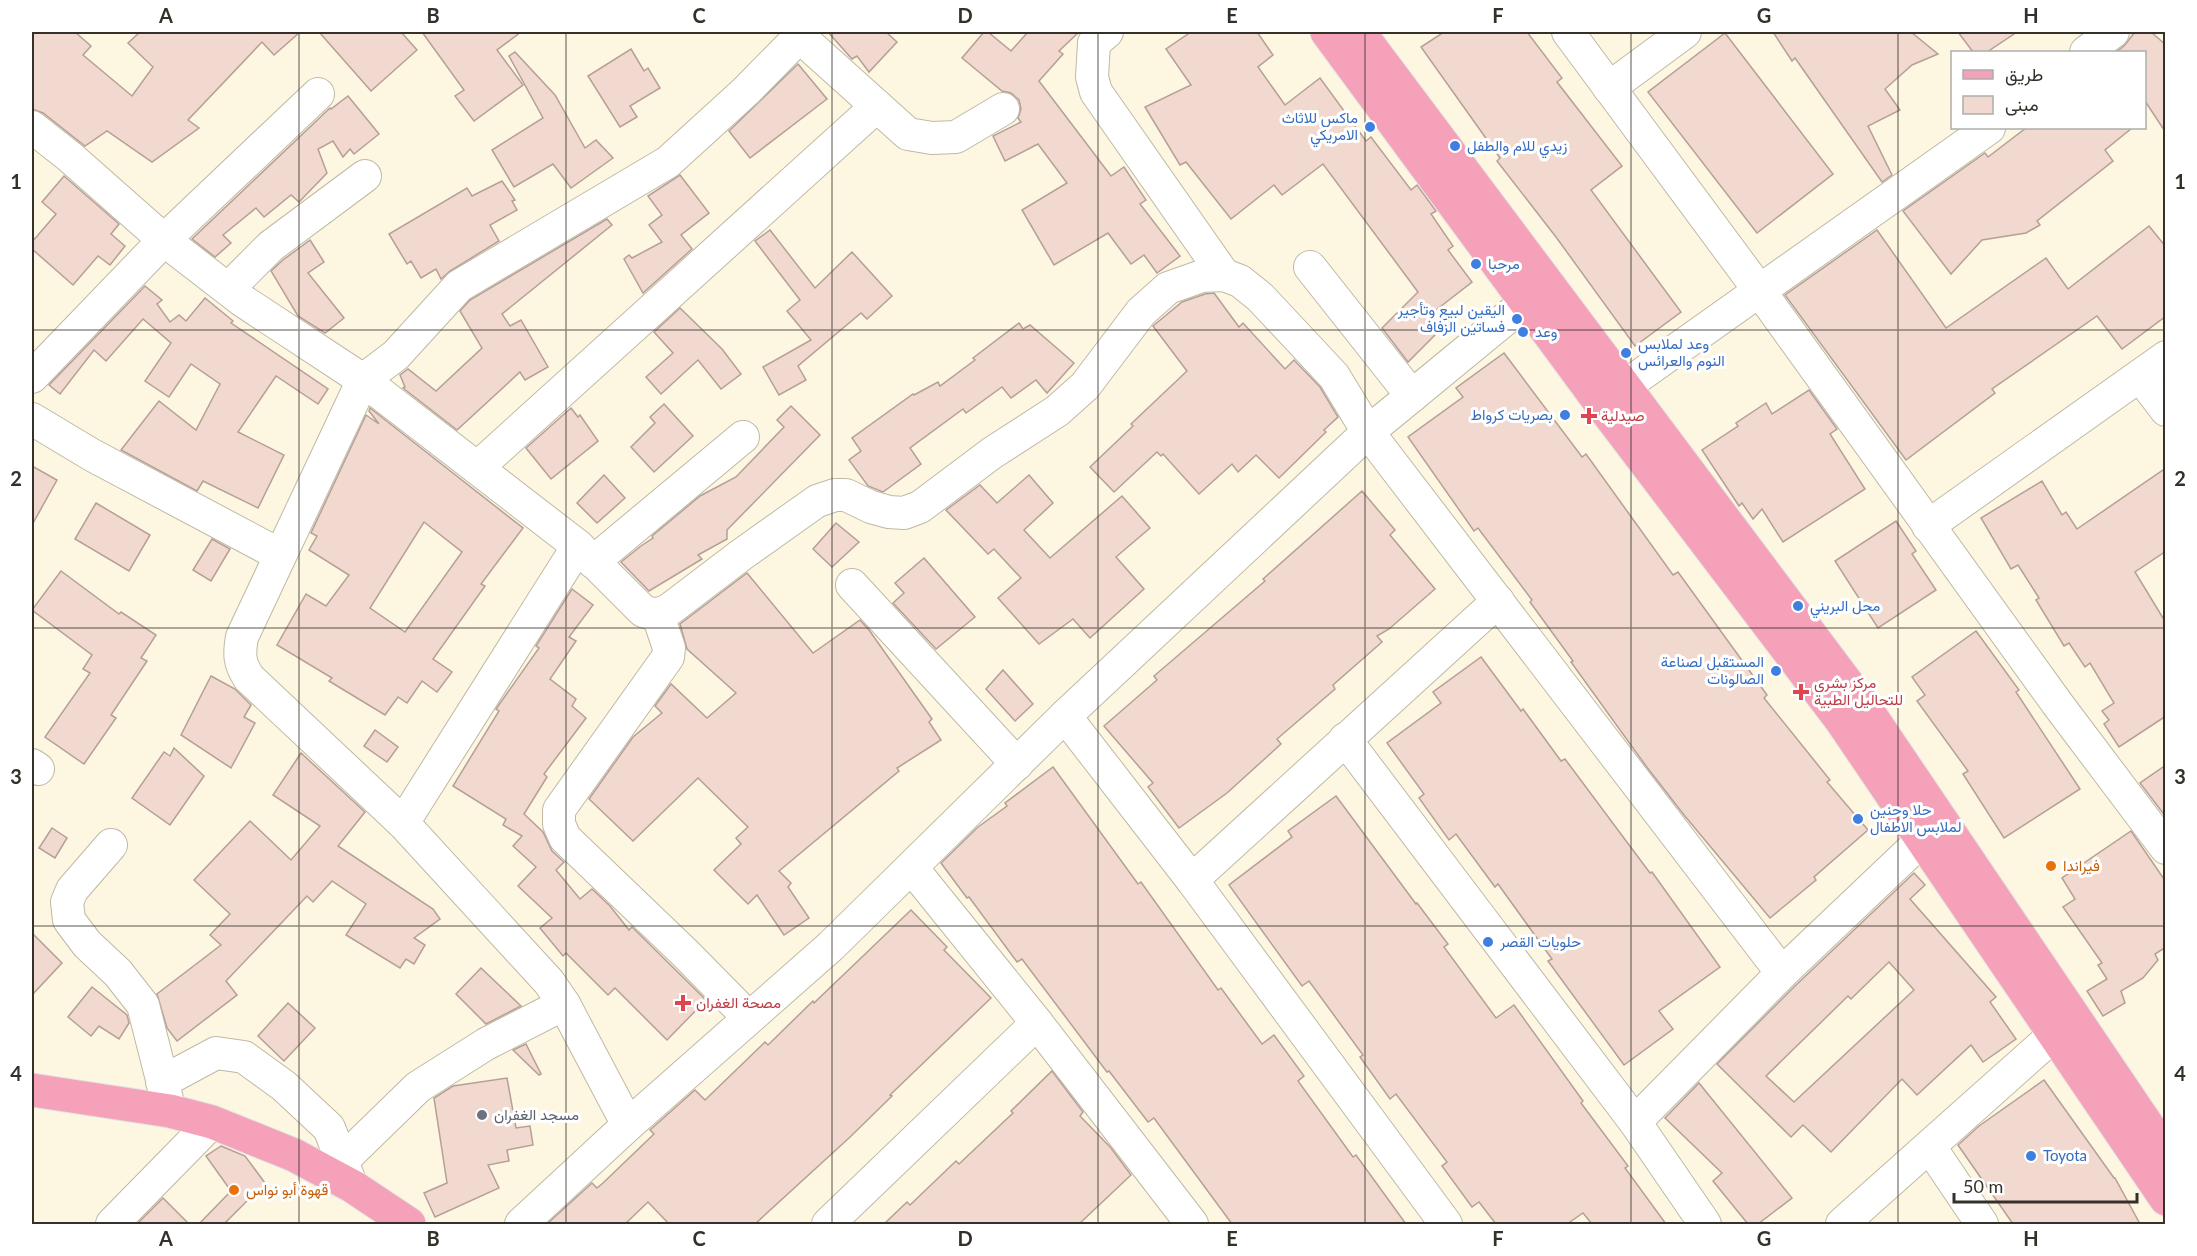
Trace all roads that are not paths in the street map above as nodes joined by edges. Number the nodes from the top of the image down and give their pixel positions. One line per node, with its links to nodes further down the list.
1 (1107, 32): 18 (street)
2 (1327, 32): 21 (main road)
3 (1359, 32): 26 (main road)
4 (1569, 32): 9 (street)
5 (1685, 32): 9 (street)
6 (2112, 32): 8 (street)
7 (794, 36): 11 (street); 25 (street)
8 (2087, 51)
9 (1609, 88): 20 (street)
10 (318, 94): 16 (street)
11 (877, 106): 12 (street); 32 (street)
12 (1003, 109)
13 (32, 127): 16 (street)
14 (1988, 129): 20 (street)
15 (365, 176): 19 (street)
16 (164, 240): 19 (street); 24 (street)
17 (1310, 267): 27 (street)
18 (1224, 275): 30 (street); 38 (street)
19 (228, 289): 25 (street)
20 (1759, 290): 26 (street); 33 (street)
21 (1526, 302): 26 (main road); 27 (street)
22 (2166, 357): 23 (street)
23 (2140, 376): 28 (street); 33 (street)
24 (32, 377)
25 (363, 380): 32 (street); 35 (street)
26 (1613, 394): 43 (main road); 52 (main road)
27 (1412, 396): 30 (street)
28 (2166, 410)
29 (32, 419): 35 (street)
30 (1368, 432): 37 (street); 39 (street)
31 (743, 437): 34 (street)
32 (477, 468): 34 (street)
33 (1928, 526): 45 (street)
34 (586, 554): 38 (street); 42 (street)
35 (280, 555): 42 (street)
36 (852, 585): 41 (street)
37 (1498, 601): 40 (street); 48 (street)
38 (658, 615): 50 (street)
39 (1065, 717): 41 (street); 47 (street)
40 (1345, 739): 47 (street); 56 (street)
41 (1017, 764): 46 (street)
42 (403, 823): 49 (street)
43 (1922, 840): 48 (street); 52 (main road)
44 (111, 845): 54 (street)
45 (2166, 848)
46 (912, 868): 50 (street); 51 (street)
47 (1192, 880): 67 (street)
48 (1782, 973): 56 (street)
49 (564, 1004): 57 (street); 60 (street)
50 (748, 1018): 57 (street)
51 (1037, 1023): 62 (street); 66 (street)
52 (2064, 1027): 58 (street); 59 (main road); 61 (main road)
53 (32, 1090): 54 (main road)
54 (166, 1096): 55 (main road); 60 (street)
55 (212, 1122): 60 (main road); 63 (street)
56 (1635, 1122): 68 (street)
57 (628, 1125): 65 (street)
58 (1930, 1147): 69 (street); 70 (street)
59 (2166, 1153)
60 (347, 1174): 64 (main road)
61 (2166, 1200)
62 (1181, 1220)
63 (112, 1224)
64 (409, 1224)
65 (521, 1224)
66 (828, 1224)
67 (1446, 1224)
68 (1705, 1224)
69 (1842, 1224)
70 (1982, 1224)

